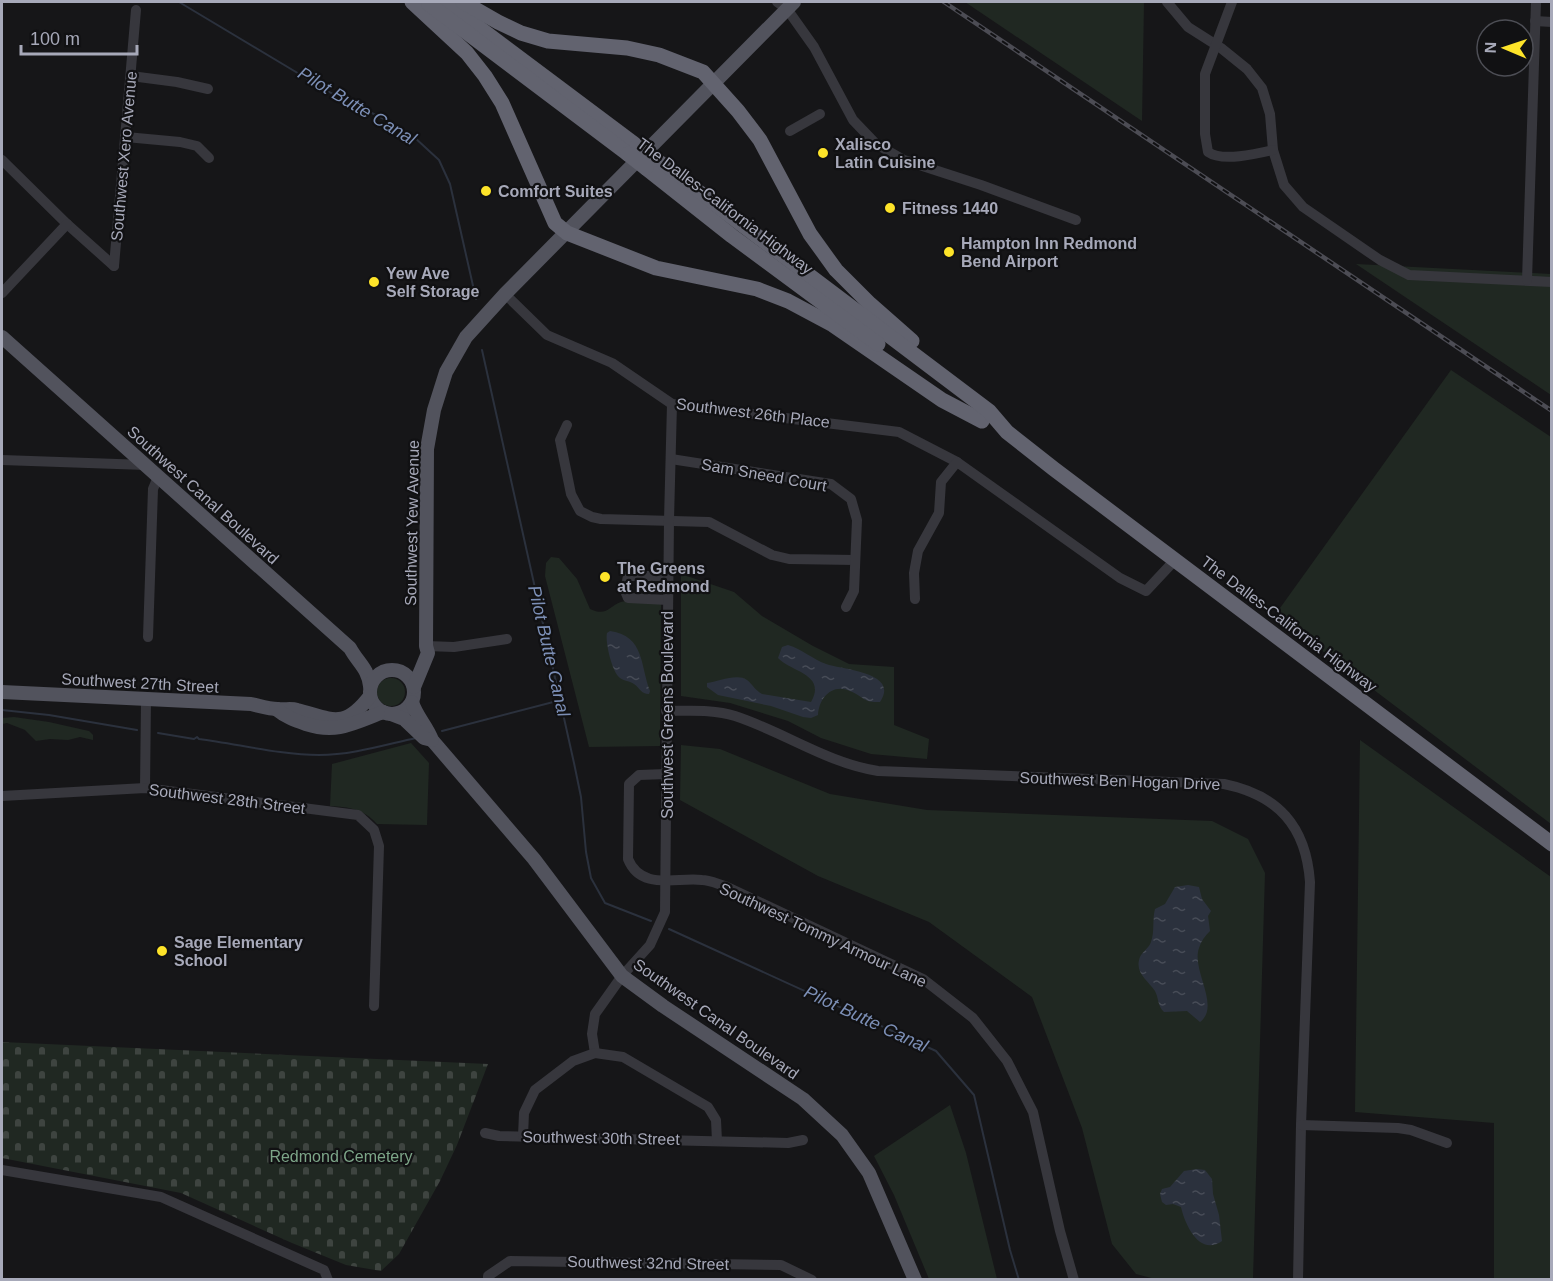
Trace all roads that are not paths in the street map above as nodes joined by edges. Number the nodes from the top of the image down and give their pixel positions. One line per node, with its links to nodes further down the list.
1 (412, 2): 26 (highway)
2 (425, 2): 19 (highway, The Dalles-California Highway)
3 (445, 2): 19 (highway, The Dalles-California Highway)
4 (463, 2): 14 (highway)
5 (1167, 2): 20 (street)
6 (1233, 2): 20 (street)
7 (1536, 2): 10 (street)
8 (786, 4): 14 (main road, Southwest Yew Avenue); 24 (street)
9 (136, 10): 12 (street, Southwest Xero Avenue)
10 (1535, 21): 11 (street)
11 (1551, 22)
12 (131, 76): 15 (street); 18 (street, Southwest Xero Avenue)
13 (1533, 78): 27 (street)
14 (714, 84): 26 (main road, Southwest Yew Avenue); 32 (highway)
15 (208, 89)
16 (820, 114): 17 (street)
17 (790, 131)
18 (126, 137): 21 (street); 25 (street, Southwest Xero Avenue)
19 (632, 150): 23 (highway, The Dalles-California Highway, bridge)
20 (1273, 150): 27 (street)
21 (209, 158)
22 (2, 160): 25 (street)
23 (650, 164): 32 (highway, The Dalles-California Highway); 34 (highway, The Dalles-California Highway)
24 (1076, 220)
25 (67, 224): 29 (street)
26 (567, 233): 30 (main road, Southwest Yew Avenue); 34 (highway)
27 (1527, 280): 28 (street)
28 (1551, 282)
29 (2, 293)
30 (505, 294): 33 (street, Southwest 26th Place); 51 (main road, Southwest Yew Avenue)
31 (2, 338): 40 (main road, Southwest Canal Boulevard)
32 (956, 386): 36 (highway, The Dalles-California Highway)
33 (672, 404): 37 (street, Southwest Greens Boulevard); 39 (street, Southwest 26th Place)
34 (982, 421): 36 (highway, The Dalles-California Highway)
35 (567, 425): 42 (street)
36 (1006, 432): 44 (highway, The Dalles-California Highway)
37 (671, 459): 42 (street, Southwest Greens Boulevard); 43 (street, Sam Sneed Court)
38 (2, 460): 40 (street)
39 (957, 462): 44 (street, Southwest 26th Place); 46 (street)
40 (146, 465): 41 (main road, Southwest Canal Boulevard)
41 (158, 477): 49 (street); 52 (main road, Southwest Canal Boulevard)
42 (669, 520): 43 (street); 45 (street, Southwest Greens Boulevard)
43 (855, 560): 48 (street, Sam Sneed Court)
44 (1174, 560): 66 (highway, The Dalles-California Highway)
45 (668, 576): 47 (street, Southwest Greens Boulevard); 47 (street)
46 (915, 599)
47 (668, 600): 60 (street, Southwest Greens Boulevard)
48 (846, 607)
49 (148, 637)
50 (507, 639): 51 (street)
51 (426, 646): 53 (main road); 54 (main road, Southwest Yew Avenue)
52 (350, 648): 53 (main road); 55 (main road, Southwest Canal Boulevard)
53 (394, 670): 54 (main road); 55 (main road)
54 (414, 687): 58 (main road)
55 (370, 691): 59 (main road, Southwest 27th Street); 61 (main road)
56 (2, 692): 57 (main road, Southwest 27th Street)
57 (146, 700): 59 (main road, Southwest 27th Street); 64 (street)
58 (412, 702): 61 (main road); 62 (main road, Southwest Canal Boulevard)
59 (276, 709): 61 (main road, Southwest 27th Street)
60 (666, 711): 63 (street, Southwest Greens Boulevard); 71 (street, Southwest Ben Hogan Drive)
61 (387, 713): 62 (main road, Southwest Canal Boulevard)
62 (432, 740): 68 (main road, Southwest Canal Boulevard)
63 (666, 774): 67 (street, Southwest Greens Boulevard); 67 (street, Southwest Tommy Armour Lane)
64 (145, 788): 65 (street, Southwest 28th Street); 69 (street, Southwest 28th Street)
65 (2, 796)
66 (1551, 844)
67 (666, 881): 68 (street, Southwest Greens Boulevard); 82 (street, Southwest Tommy Armour Lane)
68 (622, 975): 70 (street, Southwest Greens Boulevard); 81 (main road, Southwest Canal Boulevard)
69 (374, 1006)
70 (595, 1053): 73 (street); 75 (street)
71 (1301, 1125): 76 (street); 83 (street, Southwest Ben Hogan Drive)
72 (485, 1133): 73 (street, Southwest 30th Street)
73 (523, 1136): 75 (street, Southwest 30th Street)
74 (803, 1140): 75 (street, Southwest 30th Street)
75 (717, 1141)
76 (1447, 1143)
77 (2, 1170): 78 (street)
78 (326, 1275)
79 (488, 1280): 80 (street, Southwest 32nd Street)
80 (812, 1280)
81 (915, 1280)
82 (1074, 1280)
83 (1298, 1280)

